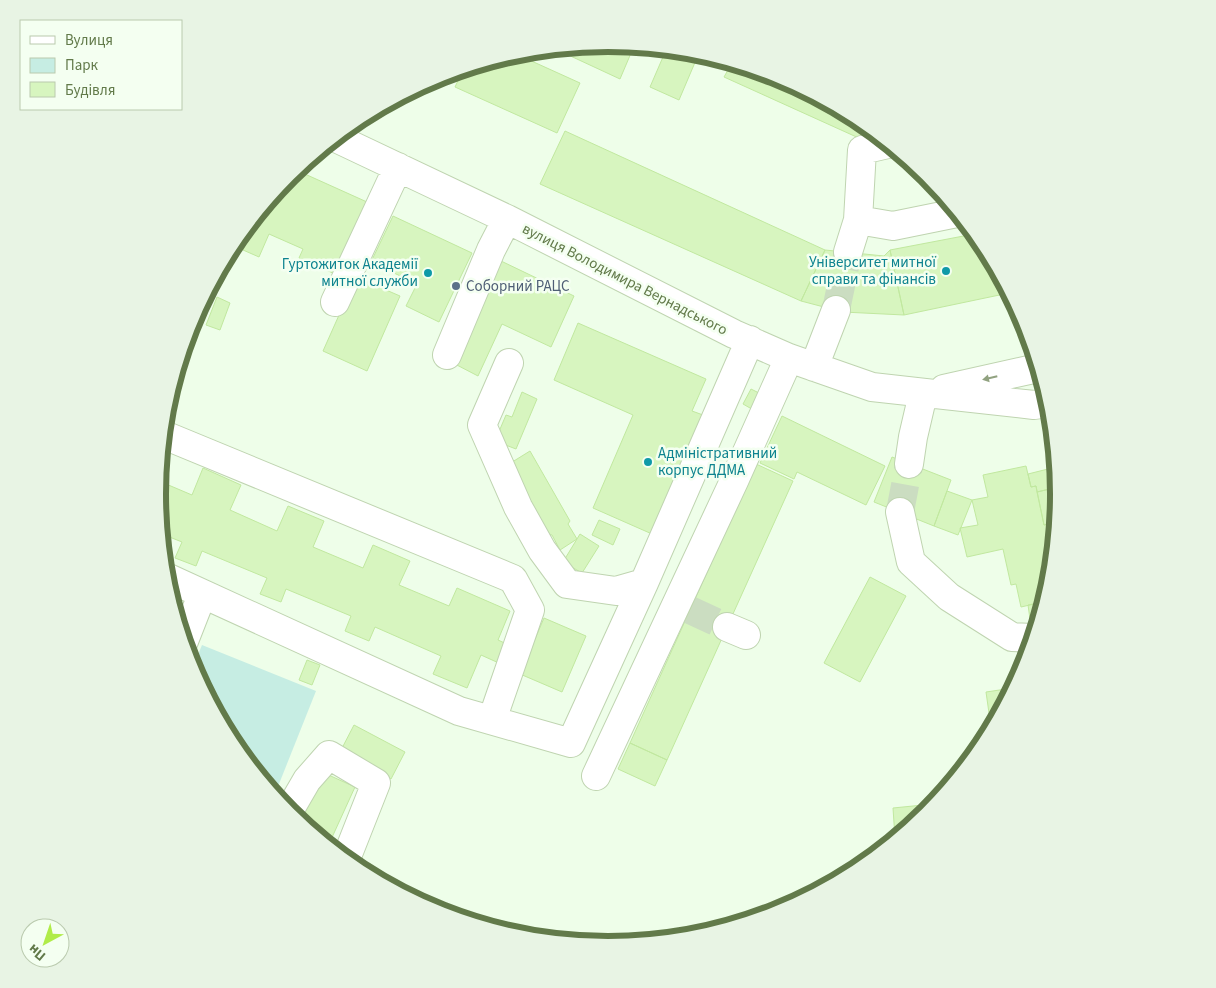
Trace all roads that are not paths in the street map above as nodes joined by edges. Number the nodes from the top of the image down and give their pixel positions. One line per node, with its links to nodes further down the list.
1 (343, 141): 3 (street, вулиця Володимира Вернадського)
2 (879, 146): 6 (street)
3 (398, 167): 5 (street, вулиця Володимира Вернадського); 8 (street)
4 (950, 215): 6 (street)
5 (508, 219): 10 (street, вулиця Володимира Вернадського); 11 (street)
6 (858, 220): 7 (street)
7 (848, 252)
8 (334, 302)
9 (836, 310): 12 (street)
10 (750, 340): 12 (street, вулиця Володимира Вернадського); 21 (street)
11 (447, 354)
12 (802, 362): 15 (street, вулиця Володимира Вернадського); 26 (street)
13 (508, 363): 21 (street)
14 (1031, 370): 15 (street, вулиця Володимира Вернадського, one-way to 15)
15 (924, 394): 16 (street, вулиця Володимира Вернадського); 18 (street)
16 (1040, 404)
17 (170, 437): 25 (street)
18 (909, 464)
19 (900, 512): 24 (street)
20 (175, 582): 22 (street)
21 (644, 583): 26 (street)
22 (202, 595): 23 (street); 25 (street)
23 (188, 630)
24 (1025, 638)
25 (492, 720): 26 (street)
26 (571, 743)
27 (293, 803): 28 (street)
28 (349, 851)

